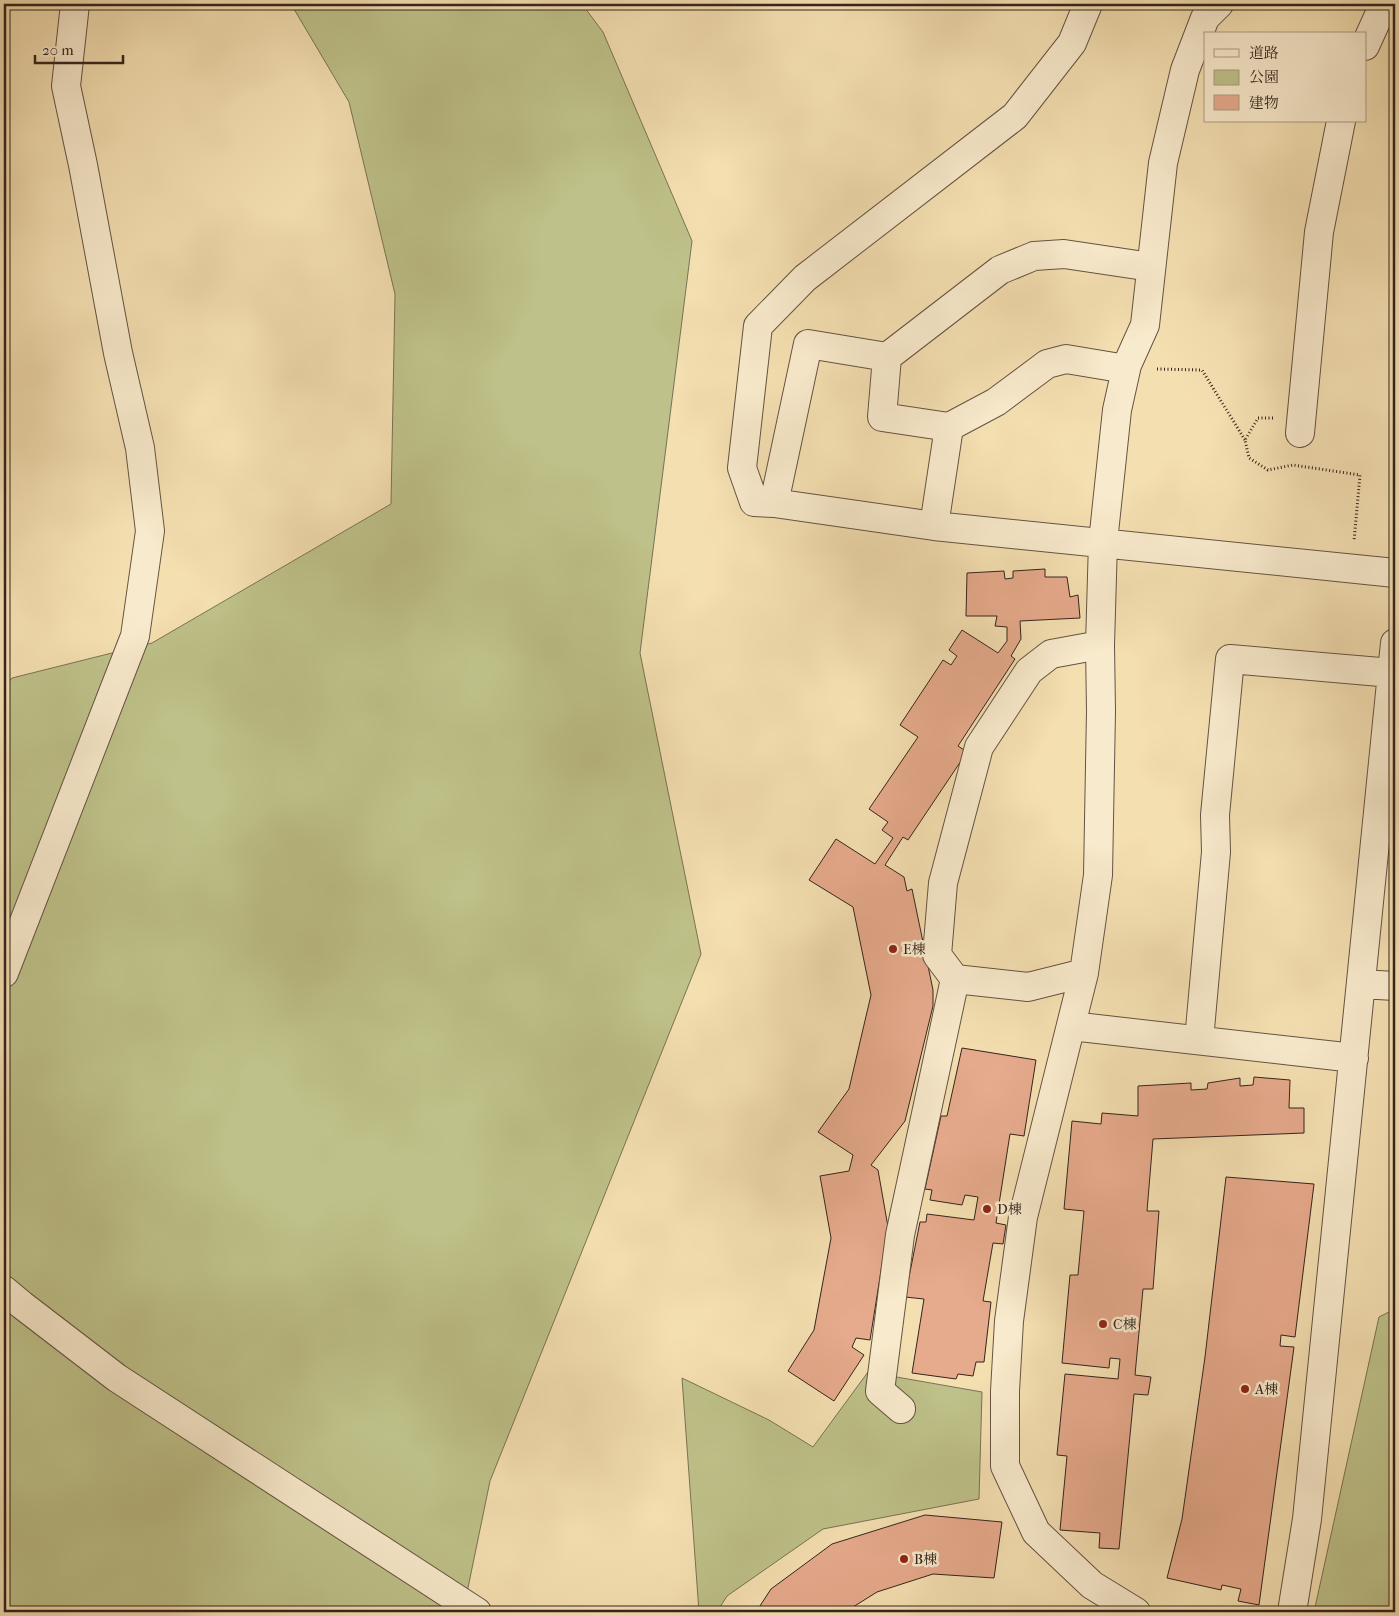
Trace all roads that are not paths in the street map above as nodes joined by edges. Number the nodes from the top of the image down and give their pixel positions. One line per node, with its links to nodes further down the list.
1 (75, 4): 19 (street)
2 (1088, 4): 12 (street)
3 (1219, 4): 7 (street)
4 (1375, 8): 5 (street)
5 (1366, 42)
6 (1342, 122): 11 (street)
7 (1151, 267): 8 (street); 9 (street)
8 (887, 357): 10 (street); 12 (street)
9 (1126, 369): 10 (street); 14 (street)
10 (950, 427): 13 (street)
11 (1300, 433)
12 (774, 503): 13 (street)
13 (934, 526): 14 (street)
14 (1103, 542): 15 (street); 17 (street)
15 (1395, 573)
16 (1395, 643): 18 (street)
17 (1100, 645): 20 (street); 21 (street)
18 (1392, 673): 22 (street); 25 (street)
19 (4, 973)
20 (1084, 973): 21 (street); 24 (street)
21 (955, 979): 28 (street)
22 (1361, 984): 23 (street); 26 (street)
23 (1395, 986)
24 (1071, 1026): 25 (street); 30 (street)
25 (1199, 1040): 26 (street)
26 (1354, 1058): 31 (street)
27 (4, 1290): 29 (street)
28 (901, 1409)
29 (477, 1612)
30 (1136, 1612)
31 (1292, 1612)

